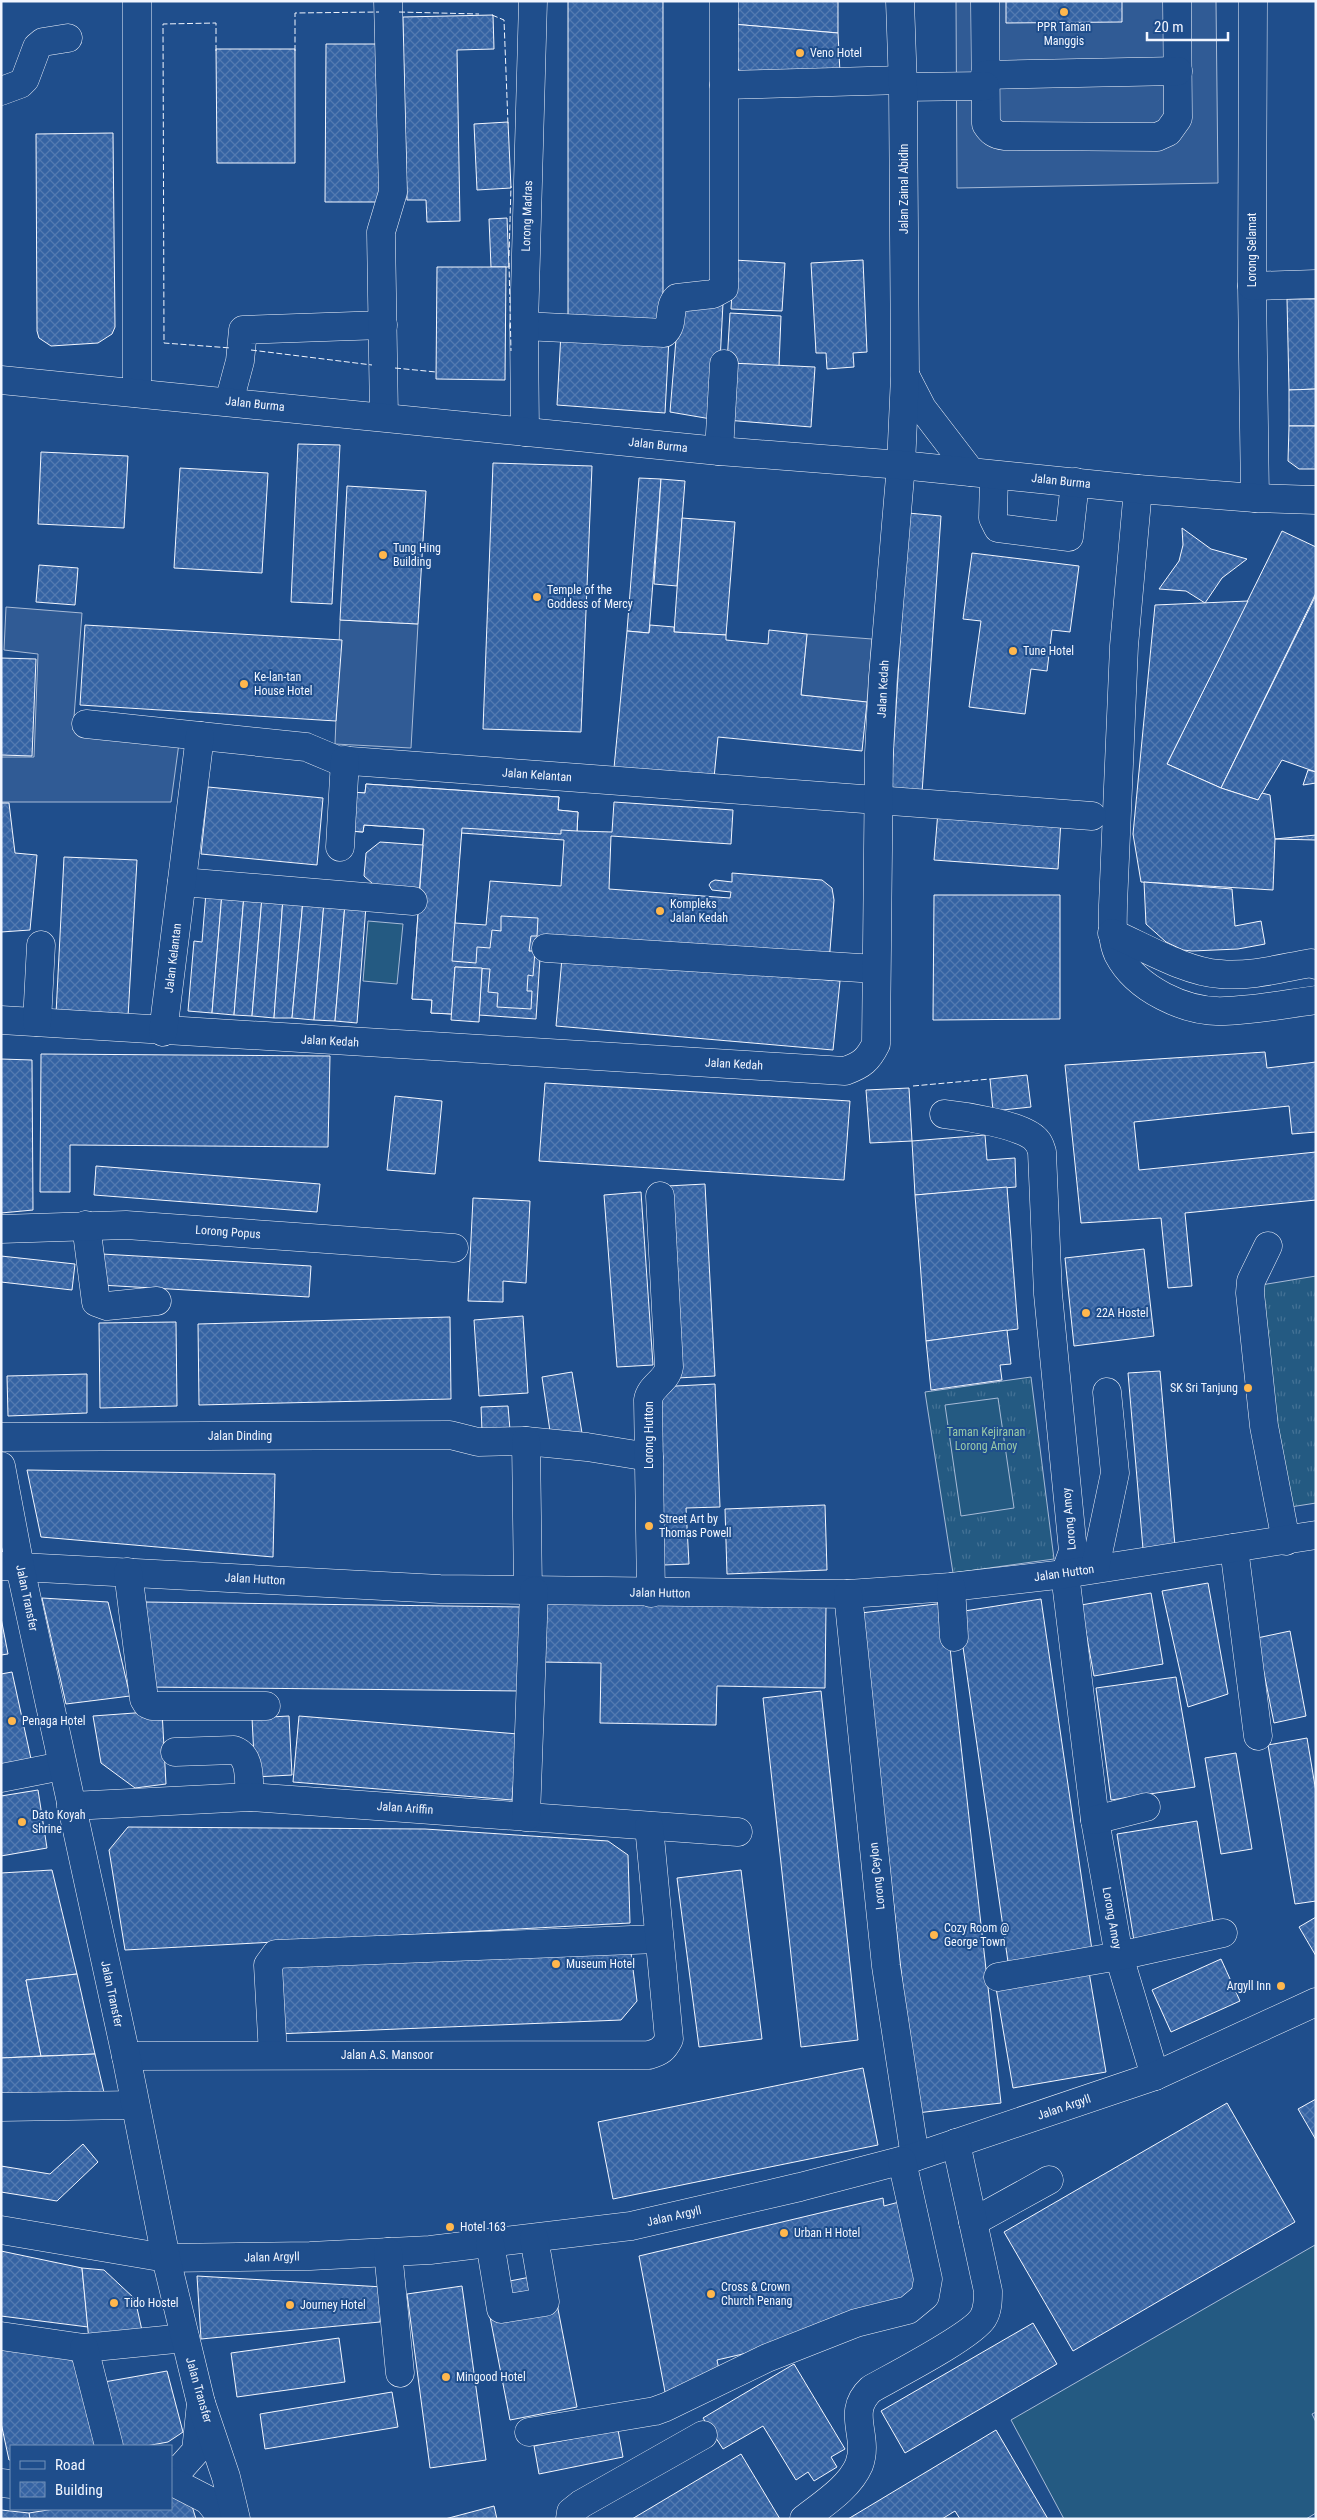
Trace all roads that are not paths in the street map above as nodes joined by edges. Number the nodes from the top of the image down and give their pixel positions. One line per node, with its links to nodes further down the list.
1 (137, 1): 22 (street)
2 (388, 1): 17 (street)
3 (533, 1): 18 (street, Lorong Madras)
4 (724, 1): 13 (street)
5 (900, 1): 12 (street, Jalan Zainal Abidin)
6 (984, 1): 11 (street)
7 (1177, 1): 10 (street)
8 (1253, 1): 16 (street, Lorong Selamat)
9 (68, 38): 14 (street)
10 (1178, 70): 11 (street); 11 (street)
11 (985, 80): 12 (street)
12 (903, 84): 13 (street); 20 (street, Jalan Zainal Abidin)
13 (724, 85): 18 (street)
14 (1, 91)
15 (1316, 284): 16 (street)
16 (1252, 286): 31 (street, Lorong Selamat)
17 (383, 325): 23 (street); 24 (street)
18 (524, 326): 25 (street, Lorong Madras)
19 (724, 364): 26 (street)
20 (905, 376): 27 (street, Jalan Zainal Abidin); 28 (street, Jalan Zainal Abidin)
21 (1, 380): 22 (street, Jalan Burma)
22 (137, 392): 23 (street, Jalan Burma)
23 (229, 402): 24 (street, Jalan Burma)
24 (384, 417): 25 (street, Jalan Burma)
25 (525, 432): 26 (street, Jalan Burma)
26 (719, 451): 27 (street, Jalan Burma)
27 (901, 465): 28 (street, Jalan Burma); 36 (street, Jalan Kedah)
28 (982, 473): 29 (street, Jalan Burma); 29 (street)
29 (1074, 482): 30 (street, Jalan Burma)
30 (1138, 489): 31 (street, Jalan Burma); 41 (street)
31 (1255, 498): 32 (street, Jalan Burma)
32 (1316, 500)
33 (86, 724): 34 (street, Jalan Kelantan)
34 (200, 736): 35 (street, Jalan Kelantan); 39 (street, Jalan Kelantan)
35 (345, 760): 36 (street, Jalan Kelantan); 38 (street)
36 (877, 800): 37 (street, Jalan Kelantan); 45 (street, Jalan Kedah)
37 (1092, 816)
38 (340, 847)
39 (182, 882): 40 (street); 49 (street, Jalan Kelantan)
40 (412, 900)
41 (1112, 933): 44 (street); 46 (street)
42 (40, 944): 48 (street)
43 (546, 948): 45 (street)
44 (1316, 965)
45 (876, 969): 49 (street, Jalan Kedah)
46 (1316, 1000)
47 (1, 1020): 48 (street, Jalan Kedah)
48 (37, 1022): 49 (street, Jalan Kedah)
49 (164, 1032)
50 (944, 1114): 68 (street, Lorong Amoy)
51 (660, 1196): 60 (street, Lorong Hutton)
52 (86, 1226): 53 (street, Lorong Popus); 55 (street, Lorong Popus); 56 (street)
53 (1, 1229)
54 (1268, 1246): 63 (street)
55 (454, 1248)
56 (157, 1301)
57 (1107, 1392): 66 (street)
58 (1, 1437): 59 (street, Jalan Dinding)
59 (526, 1441): 60 (street, Jalan Dinding); 70 (street)
60 (648, 1457): 71 (street, Lorong Hutton)
61 (1, 1466): 65 (street, Jalan Transfer)
62 (1316, 1535): 63 (street, Jalan Hutton)
63 (1286, 1541): 64 (street, Jalan Hutton)
64 (1234, 1548): 66 (street, Jalan Hutton); 75 (street)
65 (10, 1566): 67 (street, Jalan Hutton); 77 (street, Jalan Transfer)
66 (1095, 1568): 68 (street, Jalan Hutton)
67 (128, 1572): 70 (street, Jalan Hutton); 74 (street)
68 (1064, 1574): 69 (street, Jalan Hutton); 83 (street, Lorong Amoy)
69 (951, 1587): 72 (street, Jalan Hutton); 73 (street)
70 (531, 1591): 71 (street, Jalan Hutton); 82 (street)
71 (651, 1594): 72 (street, Jalan Hutton)
72 (848, 1594): 97 (street, Lorong Ceylon)
73 (954, 1637)
74 (266, 1706)
75 (1258, 1736)
76 (175, 1752): 79 (street)
77 (62, 1766): 78 (street); 80 (street, Jalan Transfer)
78 (1, 1778)
79 (250, 1797): 80 (street, Jalan Ariffin); 82 (street, Jalan Ariffin)
80 (71, 1806): 92 (street, Jalan Transfer)
81 (1146, 1807): 83 (street)
82 (526, 1817): 84 (street, Jalan Ariffin)
83 (1095, 1820): 88 (street, Lorong Amoy)
84 (648, 1826): 85 (street, Jalan Ariffin); 87 (street, Jalan A.S. Mansoor)
85 (738, 1832)
86 (1223, 1933): 88 (street)
87 (657, 1939): 91 (street); 91 (street, Jalan A.S. Mansoor)
88 (1119, 1956): 89 (street); 93 (street, Lorong Amoy)
89 (998, 1977)
90 (1316, 2002): 93 (street, Jalan Argyll)
91 (273, 2055): 92 (street, Jalan A.S. Mansoor)
92 (126, 2056): 94 (street, Jalan Transfer)
93 (1155, 2076): 96 (street, Jalan Argyll)
94 (135, 2105): 95 (street); 104 (street, Jalan Transfer)
95 (1, 2107)
96 (956, 2143): 97 (street, Jalan Argyll); 99 (street)
97 (908, 2159): 101 (street, Jalan Argyll); 110 (street, Lorong Ceylon)
98 (1049, 2180): 99 (street)
99 (973, 2222): 118 (street)
100 (1, 2230): 104 (street, Jalan Argyll)
101 (534, 2238): 102 (street, Jalan Argyll); 102 (street)
102 (490, 2243): 103 (street, Jalan Argyll)
103 (388, 2252): 104 (street, Jalan Argyll); 108 (street)
104 (166, 2258): 106 (street, Jalan Transfer)
105 (1, 2336): 107 (street)
106 (185, 2338): 107 (street); 109 (street, Jalan Transfer)
107 (84, 2348): 112 (street)
108 (400, 2373)
109 (201, 2403): 113 (street); 116 (street, Jalan Transfer)
110 (529, 2432)
111 (703, 2435): 117 (street)
112 (109, 2445)
113 (172, 2470)
114 (172, 2482): 115 (street)
115 (223, 2519)
116 (236, 2519)
117 (570, 2519)
118 (804, 2519)

